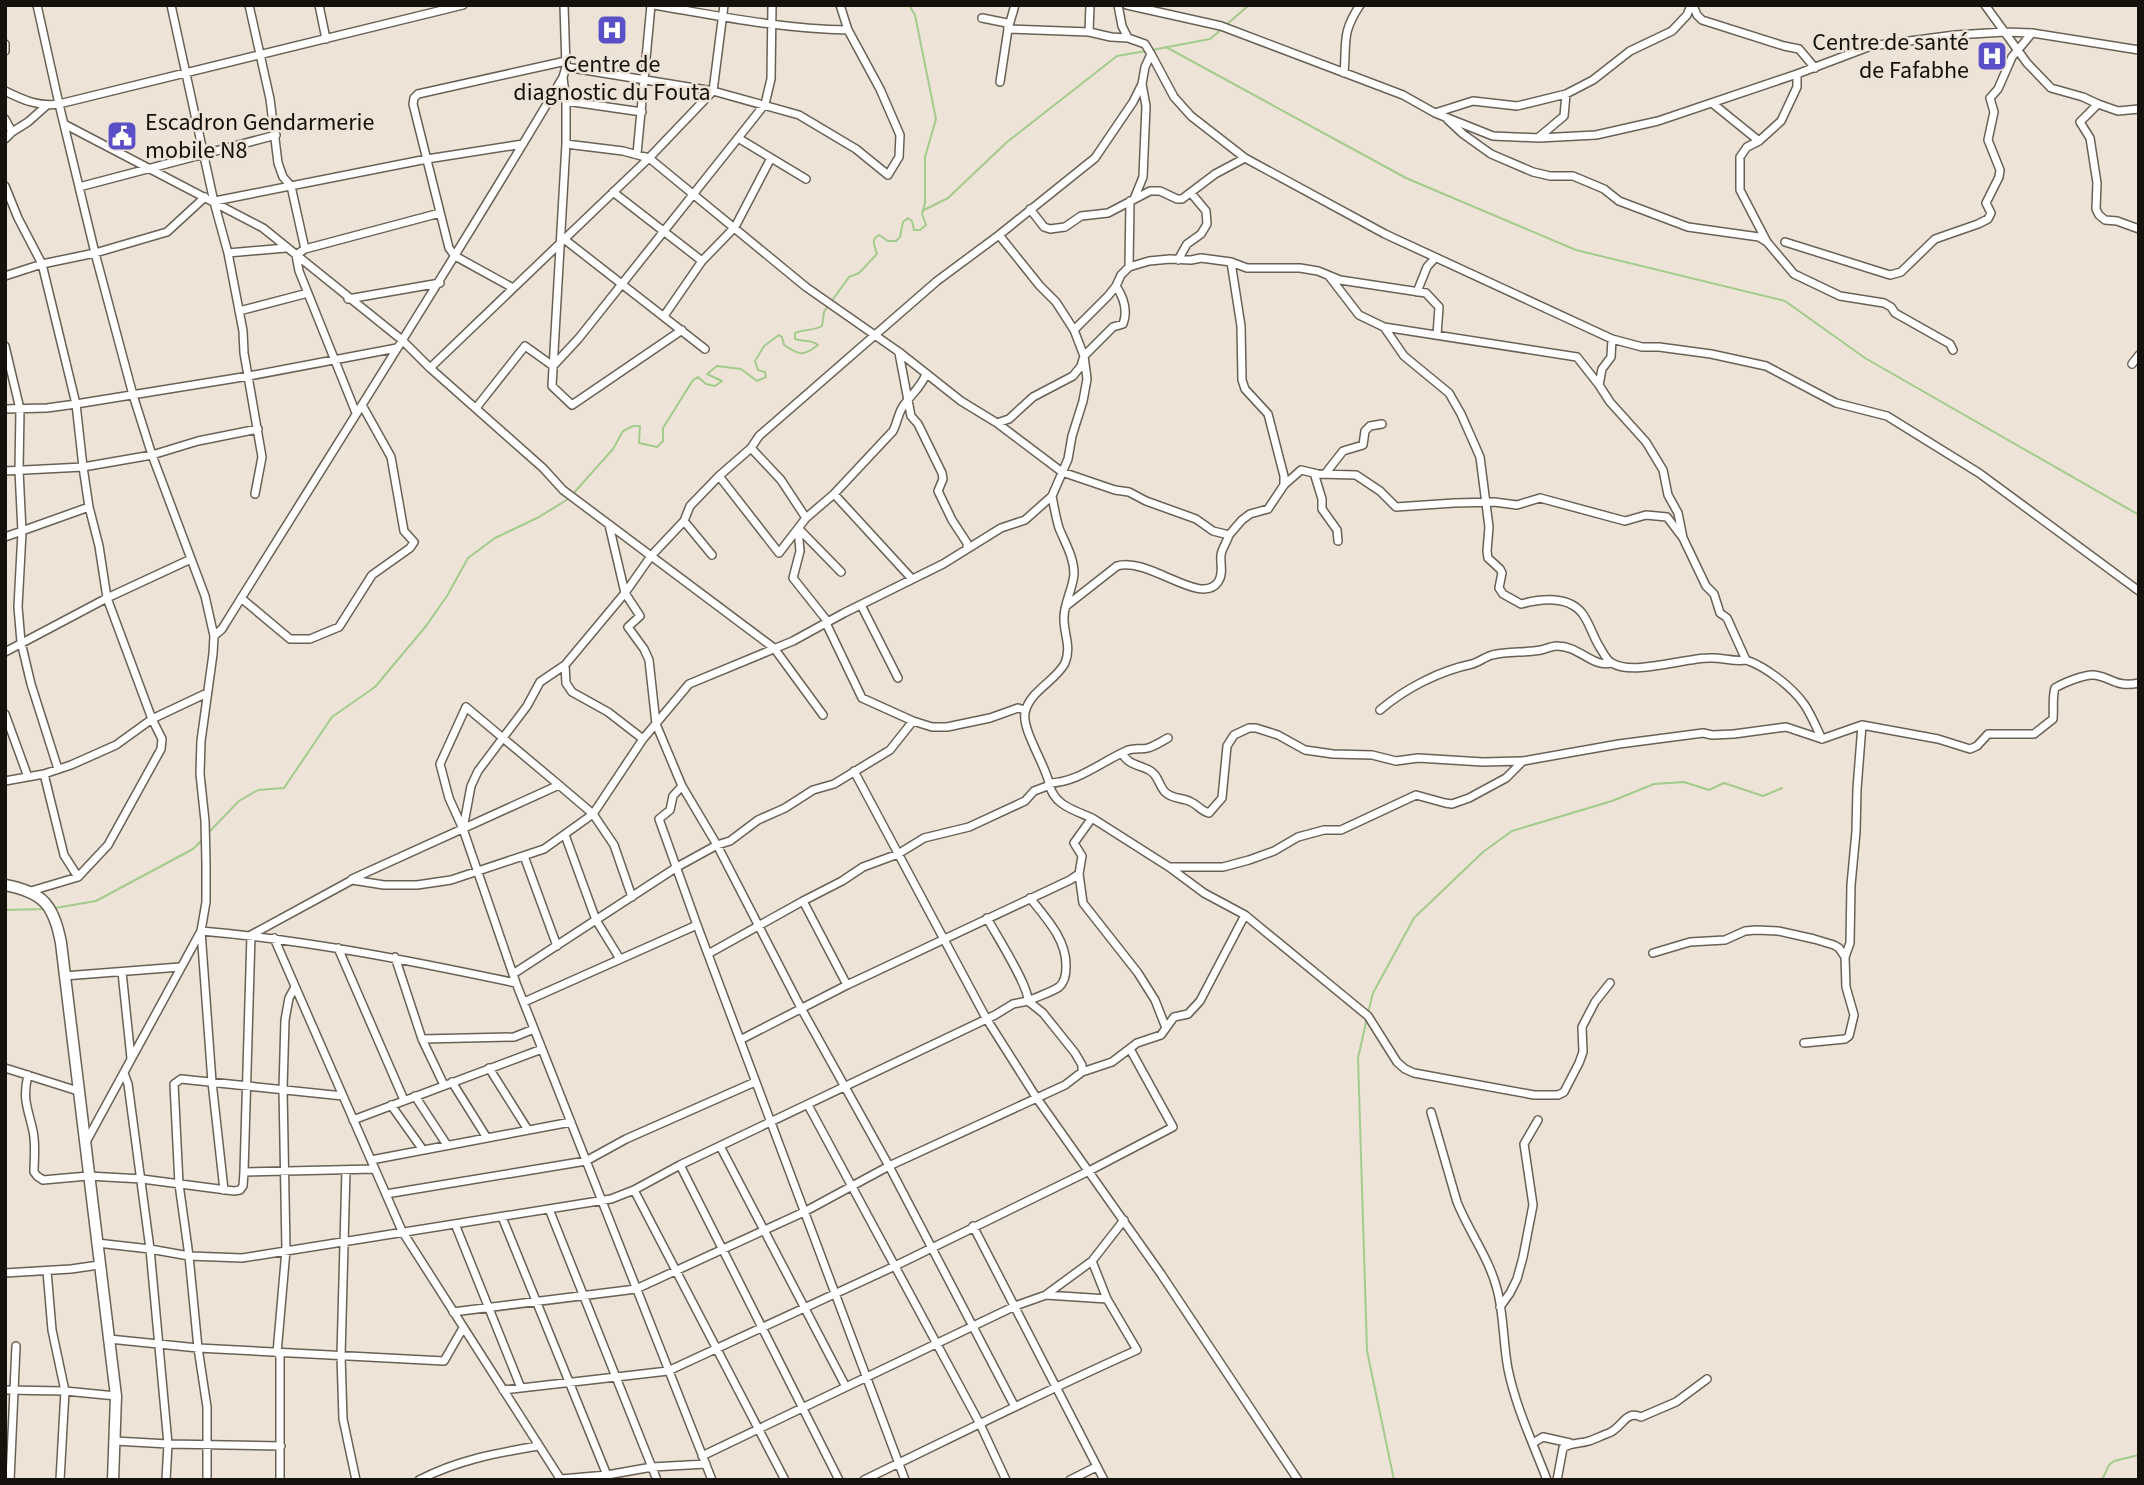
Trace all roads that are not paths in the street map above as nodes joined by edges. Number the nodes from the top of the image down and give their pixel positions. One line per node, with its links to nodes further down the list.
1 (37, 5): 46 (street)
2 (171, 5): 34 (street)
3 (249, 5): 31 (street)
4 (463, 5): 27 (street)
5 (564, 5): 32 (street)
6 (653, 5): 18 (street); 38 (street)
7 (724, 5): 18 (street)
8 (772, 5): 20 (street)
9 (840, 5): 22 (street)
10 (1015, 5): 21 (street)
11 (1090, 5): 23 (street)
12 (1118, 5): 26 (street)
13 (1127, 5): 35 (street)
14 (1360, 5): 35 (street)
15 (1692, 5): 33 (street); 43 (street)
16 (1985, 5): 24 (street)
17 (321, 8): 27 (street)
18 (723, 17): 20 (street); 42 (street)
19 (982, 18): 21 (street)
20 (772, 25): 22 (street); 47 (street)
21 (1008, 29): 23 (street); 39 (street)
22 (848, 30): 47 (street)
23 (1089, 32): 26 (street)
24 (2005, 32): 25 (street); 28 (street); 33 (street)
25 (2032, 33): 28 (street); 29 (street)
26 (1128, 38): 30 (street)
27 (327, 39): 31 (street)
28 (2017, 50): 48 (street); 89 (street)
29 (2139, 50)
30 (1151, 54): 40 (street); 68 (street)
31 (259, 55): 34 (street); 57 (street)
32 (566, 64): 37 (street); 38 (street); 69 (street)
33 (1815, 68): 36 (street)
34 (186, 73): 46 (street); 65 (street)
35 (1344, 73): 52 (street)
36 (1797, 74): 45 (street); 61 (street)
37 (563, 77): 44 (street); 62 (street)
38 (645, 78): 42 (street); 51 (street)
39 (1000, 82)
40 (1142, 84): 79 (street); 81 (street)
41 (5, 91): 49 (street)
42 (713, 91): 47 (street); 66 (street)
43 (1566, 94): 52 (street); 59 (street)
44 (566, 101): 51 (street); 63 (street)
45 (1712, 103): 59 (street); 61 (street)
46 (59, 104): 49 (street); 55 (street)
47 (765, 104): 58 (street)
48 (2098, 104): 50 (street); 84 (street)
49 (46, 106): 56 (street)
50 (2139, 110)
51 (642, 112): 64 (street)
52 (1435, 113): 53 (street)
53 (1445, 117): 59 (street); 88 (street)
54 (5, 119): 56 (street)
55 (64, 124): 70 (street); 74 (street)
56 (12, 132): 60 (street)
57 (276, 135): 65 (street); 73 (street)
58 (738, 138): 67 (street); 77 (street)
59 (1539, 138)
60 (5, 139)
61 (1759, 141): 88 (street)
62 (523, 144): 69 (street); 95 (street)
63 (566, 144): 64 (street); 87 (street)
64 (637, 154): 66 (street)
65 (204, 155): 70 (street); 80 (street)
66 (649, 158): 75 (street); 77 (street)
67 (771, 158): 71 (street); 83 (street)
68 (1245, 158): 76 (street); 96 (street)
69 (427, 159): 73 (street); 82 (street)
70 (149, 169): 74 (street); 78 (street)
71 (806, 179)
72 (5, 186): 100 (street)
73 (291, 186): 80 (street); 91 (street)
74 (79, 187): 92 (street)
75 (613, 192): 85 (street); 87 (street)
76 (1191, 193): 79 (street); 97 (street)
77 (693, 194): 83 (street); 85 (street)
78 (205, 197): 80 (street); 92 (street)
79 (1132, 200): 81 (street); 101 (street)
80 (214, 202): 90 (street); 93 (street)
81 (1030, 209): 86 (street)
82 (440, 213): 91 (street); 95 (street)
83 (735, 228): 98 (street); 117 (street)
84 (2139, 229)
85 (664, 231): 98 (street); 105 (street)
86 (999, 235): 115 (street); 117 (street)
87 (562, 240): 105 (street); 107 (street); 129 (street)
88 (1767, 242): 123 (street)
89 (1785, 242)
90 (287, 247): 93 (street); 94 (street)
91 (305, 249): 94 (street)
92 (95, 253): 100 (street); 134 (street)
93 (228, 253): 111 (street)
94 (296, 255): 109 (street); 110 (street)
95 (455, 256): 104 (street); 107 (street)
96 (1435, 258): 108 (street); 118 (street)
97 (1178, 260): 99 (street); 101 (street)
98 (702, 261): 112 (street)
99 (1231, 262): 102 (street); 154 (street)
100 (42, 264): 103 (street); 136 (street)
101 (1129, 267): 106 (street)
102 (1328, 275): 108 (street); 113 (street)
103 (5, 276)
104 (440, 283): 110 (street); 119 (street)
105 (622, 285): 112 (street); 129 (street)
106 (1116, 286): 115 (street); 126 (street)
107 (513, 288): 130 (street)
108 (1417, 292): 116 (street)
109 (308, 293): 111 (street); 127 (street)
110 (348, 299): 119 (street)
111 (239, 311): 132 (street)
112 (664, 316): 114 (street)
113 (1384, 327): 116 (street); 158 (street)
114 (682, 330): 122 (street); 129 (street)
115 (1074, 330): 126 (street)
116 (1437, 335): 133 (street)
117 (876, 336): 124 (street); 145 (street)
118 (1612, 339): 133 (street); 175 (street)
119 (402, 340): 121 (street); 130 (street)
120 (5, 346): 140 (street)
121 (397, 348): 127 (street); 137 (street)
122 (705, 349)
123 (1953, 351)
124 (899, 352): 131 (street); 135 (street)
125 (2139, 355): 128 (street)
126 (1084, 356): 142 (street); 150 (street)
127 (333, 359): 132 (street); 141 (street)
128 (2132, 364)
129 (553, 366): 138 (street)
130 (430, 368): 138 (street)
131 (926, 374): 135 (street); 142 (street)
132 (249, 376): 134 (street); 144 (street)
133 (1599, 385): 167 (street)
134 (133, 395): 136 (street); 146 (street)
135 (908, 400): 156 (street); 169 (street)
136 (76, 404): 140 (street); 147 (street)
137 (362, 405): 141 (street); 178 (street)
138 (475, 408): 162 (street)
139 (5, 409): 140 (street)
140 (20, 409): 148 (street)
141 (356, 413): 178 (street)
142 (997, 423): 150 (street)
143 (1382, 425): 152 (street)
144 (258, 429): 146 (street); 155 (street)
145 (751, 447): 153 (street); 160 (street)
146 (152, 455): 147 (street); 172 (street)
147 (83, 467): 148 (street); 159 (street)
148 (19, 470): 149 (street); 164 (street)
149 (5, 471)
150 (1062, 472): 157 (street); 165 (street)
151 (1314, 473): 152 (street); 154 (street); 168 (street)
152 (1325, 474): 158 (street)
153 (719, 476): 161 (street); 163 (street)
154 (1284, 485): 165 (street)
155 (255, 494)
156 (834, 494): 160 (street); 174 (street)
157 (1052, 496): 169 (street); 180 (street)
158 (1484, 502): 167 (street); 187 (street)
159 (89, 507): 164 (street); 177 (street)
160 (806, 518): 163 (street)
161 (684, 521): 170 (street); 171 (street)
162 (609, 525): 171 (street); 176 (street)
163 (798, 528): 173 (street); 181 (street)
164 (22, 532): 166 (street); 183 (street)
165 (1229, 535): 180 (street)
166 (5, 537)
167 (1683, 538): 186 (street)
168 (1338, 541)
169 (967, 550): 174 (street)
170 (712, 555)
171 (652, 556): 176 (street); 184 (street)
172 (191, 559): 177 (street); 182 (street)
173 (841, 572)
174 (912, 579): 179 (street)
175 (2139, 591)
176 (625, 593): 188 (street); 198 (street)
177 (107, 598): 183 (street); 196 (street)
178 (241, 598): 182 (street)
179 (861, 605): 181 (street); 189 (street)
180 (1065, 606): 192 (street)
181 (827, 622): 184 (street); 197 (street)
182 (214, 636): 191 (street)
183 (21, 642): 185 (street); 206 (street)
184 (774, 648): 195 (street); 198 (street)
185 (5, 652)
186 (1746, 660): 187 (street); 203 (street)
187 (1612, 663): 193 (street)
188 (565, 665): 200 (street); 202 (street)
189 (898, 678)
190 (2139, 682): 199 (street)
191 (208, 693): 196 (street); 237 (street)
192 (1025, 710): 197 (street); 211 (street)
193 (1380, 710)
194 (5, 714): 209 (street)
195 (822, 715)
196 (152, 719): 206 (street); 225 (street)
197 (913, 721): 207 (street)
198 (656, 724): 202 (street); 213 (street)
199 (1862, 725): 203 (street); 246 (street)
200 (502, 737): 212 (street); 216 (street); 216 (street)
201 (1168, 738): 204 (street)
202 (643, 739): 214 (street)
203 (1822, 739): 205 (street)
204 (1122, 753): 205 (street); 211 (street)
205 (1523, 761): 222 (street)
206 (58, 769): 208 (street)
207 (854, 771): 218 (street); 219 (street)
208 (44, 774): 209 (street); 225 (street)
209 (28, 778): 210 (street)
210 (5, 781)
211 (1050, 784): 215 (street); 219 (street)
212 (559, 785): 214 (street); 216 (street)
213 (682, 786): 218 (street); 221 (street)
214 (593, 814): 217 (street); 229 (street)
215 (1092, 818): 222 (street); 224 (street)
216 (463, 829): 223 (street); 226 (street)
217 (565, 835): 220 (street); 234 (street)
218 (717, 845): 221 (street); 236 (street)
219 (898, 854): 231 (street); 240 (street)
220 (524, 856): 223 (street); 241 (street)
221 (677, 867): 229 (street); 235 (street)
222 (1169, 867): 232 (street)
223 (477, 873): 226 (street); 250 (street)
224 (1079, 874): 230 (street); 260 (street)
225 (78, 877): 228 (street)
226 (352, 880): 238 (street)
227 (5, 885): 228 (highway)
228 (35, 893): 251 (highway)
229 (632, 897): 234 (street)
230 (1030, 898): 233 (street); 257 (street)
231 (803, 901): 236 (street); 254 (street)
232 (1245, 915): 253 (street); 260 (street)
233 (987, 918): 240 (street); 257 (street)
234 (596, 920): 241 (street); 247 (street)
235 (696, 925): 244 (street); 247 (street)
236 (760, 925): 244 (street); 258 (street)
237 (201, 931): 238 (street); 248 (street); 273 (street)
238 (251, 935): 239 (street); 276 (street)
239 (274, 938): 242 (street); 255 (street)
240 (944, 938): 254 (street); 259 (street)
241 (557, 946): 250 (street)
242 (338, 948): 245 (street); 283 (street)
243 (1653, 953): 246 (street)
244 (708, 954): 263 (street)
245 (395, 957): 252 (street); 262 (street)
246 (1845, 957): 264 (street)
247 (620, 959): 256 (street)
248 (180, 967): 249 (street); 267 (street)
249 (122, 972): 251 (street); 267 (street)
250 (513, 974): 252 (street)
251 (64, 976): 279 (highway)
252 (516, 983): 256 (street)
253 (1611, 983)
254 (847, 985): 258 (street)
255 (295, 987): 278 (street); 280 (street)
256 (524, 1002): 261 (street)
257 (1028, 1002): 259 (street); 270 (street)
258 (801, 1008): 263 (street); 277 (street)
259 (986, 1018): 277 (street); 282 (street)
260 (1166, 1028): 266 (street)
261 (534, 1029): 262 (street); 265 (street)
262 (422, 1039): 275 (street)
263 (740, 1040): 274 (street)
264 (1804, 1043)
265 (542, 1049): 269 (street); 289 (street)
266 (1130, 1049): 270 (street); 304 (street)
267 (131, 1059): 271 (street)
268 (5, 1068): 272 (street)
269 (489, 1068): 275 (street); 291 (street)
270 (1082, 1072): 282 (street)
271 (124, 1073): 293 (street); 307 (street)
272 (28, 1075): 279 (street); 306 (street)
273 (212, 1082): 276 (street); 308 (street); 311 (street)
274 (755, 1082): 290 (street); 298 (street)
275 (448, 1084): 281 (street); 292 (street)
276 (248, 1086): 278 (street); 305 (street)
277 (845, 1087): 285 (street); 300 (street)
278 (283, 1089): 280 (street); 303 (street)
279 (78, 1091): 293 (highway)
280 (343, 1096): 287 (street)
281 (415, 1096): 283 (street); 294 (street)
282 (1036, 1097): 300 (street); 304 (street)
283 (404, 1100): 284 (street)
284 (391, 1105): 287 (street); 296 (street)
285 (808, 1105): 290 (street); 309 (street)
286 (1431, 1112): 343 (street)
287 (353, 1120): 297 (street)
288 (1538, 1120): 343 (street)
289 (571, 1122): 291 (street); 298 (street)
290 (771, 1123): 295 (street); 315 (street)
291 (528, 1130): 292 (street)
292 (486, 1138): 294 (street)
293 (85, 1145): 306 (highway)
294 (447, 1145): 296 (street)
295 (720, 1146): 299 (street); 320 (street)
296 (423, 1150): 297 (street)
297 (371, 1160): 301 (street)
298 (586, 1161): 312 (street); 313 (street)
299 (680, 1165): 310 (street); 326 (street)
300 (888, 1166): 309 (street); 324 (street)
301 (375, 1169): 302 (street); 312 (street)
302 (346, 1170): 303 (street); 322 (street)
303 (284, 1171): 305 (street); 327 (street)
304 (1089, 1171): 317 (street); 319 (street)
305 (244, 1172): 311 (street)
306 (88, 1175): 307 (street); 323 (highway)
307 (142, 1179): 308 (street); 325 (street)
308 (180, 1184): 311 (street); 328 (street)
309 (852, 1186): 315 (street); 331 (street)
310 (634, 1189): 313 (street); 332 (street)
311 (224, 1190)
312 (386, 1194): 321 (street)
313 (601, 1201): 314 (street); 335 (street)
314 (549, 1209): 316 (street); 337 (street)
315 (804, 1213): 320 (street); 336 (street)
316 (502, 1217): 318 (street); 340 (street)
317 (1124, 1220): 329 (street); 403 (street)
318 (454, 1224): 321 (street); 342 (street)
319 (973, 1226): 324 (street); 341 (street)
320 (764, 1230): 326 (street); 344 (street)
321 (402, 1231): 322 (street); 345 (street)
322 (344, 1241): 327 (street); 356 (street)
323 (97, 1243): 325 (street); 330 (highway)
324 (931, 1247): 331 (street); 346 (street)
325 (150, 1249): 328 (street); 350 (street)
326 (723, 1249): 332 (street); 348 (street)
327 (286, 1250): 328 (street); 355 (street)
328 (189, 1256): 353 (street)
329 (1092, 1261): 338 (street); 339 (street)
330 (99, 1265): 333 (street); 349 (highway)
331 (895, 1266): 336 (street); 351 (street)
332 (676, 1270): 335 (street); 354 (street)
333 (47, 1271): 334 (street); 367 (street)
334 (5, 1273)
335 (636, 1289): 337 (street); 357 (street)
336 (835, 1294): 344 (street); 359 (street)
337 (583, 1295): 340 (street); 358 (street)
338 (1046, 1295): 339 (street); 341 (street)
339 (1107, 1299): 362 (street)
340 (536, 1301): 342 (street); 361 (street)
341 (1015, 1306): 346 (street); 362 (street)
342 (488, 1307): 345 (street); 364 (street)
343 (1500, 1307): 374 (street)
344 (805, 1309): 348 (street); 363 (street)
345 (453, 1312): 347 (street)
346 (972, 1327): 351 (street); 369 (street)
347 (463, 1328): 356 (street); 366 (street)
348 (762, 1328): 354 (street); 370 (street)
349 (109, 1339): 350 (street); 368 (highway)
350 (159, 1343): 353 (street); 376 (street)
351 (937, 1344): 359 (street); 371 (street)
352 (16, 1346): 365 (street)
353 (198, 1348): 355 (street); 377 (street)
354 (717, 1349): 357 (street); 372 (street)
355 (279, 1353): 356 (street); 378 (street)
356 (341, 1356): 393 (street)
357 (668, 1371): 358 (street); 380 (street)
358 (615, 1377): 361 (street); 382 (street)
359 (866, 1378): 363 (street); 381 (street)
360 (1707, 1379): 375 (street)
361 (570, 1382): 364 (street); 384 (street)
362 (1055, 1386): 369 (street); 383 (street)
363 (846, 1387): 370 (street)
364 (521, 1388): 366 (street)
365 (9, 1390): 367 (street); 387 (street)
366 (503, 1390): 379 (street)
367 (65, 1391): 368 (street); 388 (street)
368 (116, 1396): 373 (highway)
369 (1015, 1407): 371 (street)
370 (803, 1408): 372 (street); 397 (street)
371 (980, 1424): 381 (street); 400 (street)
372 (758, 1429): 380 (street); 396 (street)
373 (115, 1441): 376 (street); 389 (highway)
374 (1533, 1443): 375 (street); 404 (street)
375 (1570, 1443): 405 (street)
376 (168, 1444): 377 (street); 390 (street)
377 (208, 1445): 378 (street); 391 (street)
378 (281, 1446): 392 (street)
379 (538, 1446): 385 (street); 386 (street)
380 (704, 1460): 382 (street); 395 (street)
381 (898, 1464): 398 (street); 399 (street)
382 (652, 1467): 384 (street); 394 (street)
383 (1096, 1467): 401 (street); 402 (street)
384 (608, 1477): 386 (street)
385 (424, 1479)
386 (561, 1479)
387 (10, 1480)
388 (60, 1480)
389 (113, 1480)
390 (166, 1480)
391 (207, 1480)
392 (280, 1480)
393 (356, 1480)
394 (657, 1480)
395 (712, 1480)
396 (785, 1480)
397 (839, 1480)
398 (864, 1480)
399 (905, 1480)
400 (1006, 1480)
401 (1070, 1480)
402 (1104, 1480)
403 (1298, 1480)
404 (1547, 1480)
405 (1557, 1480)

